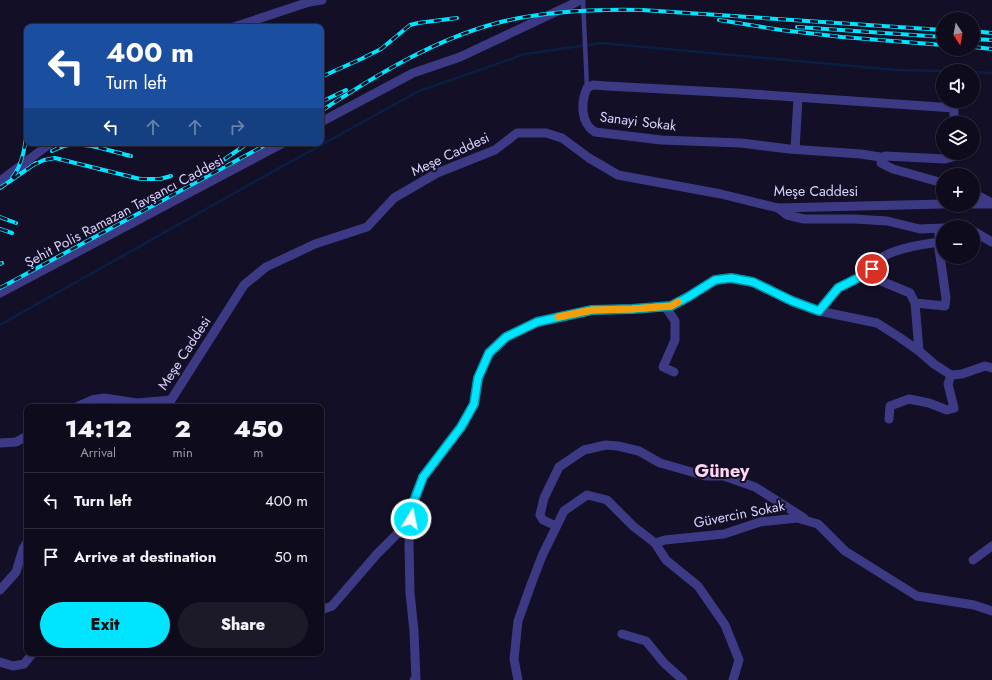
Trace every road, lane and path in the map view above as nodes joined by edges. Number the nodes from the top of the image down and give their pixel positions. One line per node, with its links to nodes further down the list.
1 (322, 0): 3 (street)
2 (582, 0): 4 (lane); 7 (street)
3 (243, 24)
4 (587, 88): 5 (street); 10 (street, Sanayi Sokak)
5 (798, 98): 6 (street); 10 (street)
6 (954, 116)
7 (324, 120)
8 (47, 146): 13 (street)
9 (277, 146): 26 (street, Şehit Polis Ramazan Tavşancı Caddesi)
10 (795, 149): 11 (street, Sanayi Sokak)
11 (884, 159): 12 (street, Sanayi Sokak); 14 (street)
12 (936, 159)
13 (0, 181)
14 (936, 181)
15 (980, 197): 16 (street)
16 (992, 203): 18 (street)
17 (936, 204): 19 (street, Meşe Caddesi)
18 (980, 204)
19 (778, 208): 20 (street); 35 (street, Meşe Caddesi)
20 (936, 228)
21 (980, 235): 23 (street)
22 (936, 242): 25 (street)
23 (992, 242)
24 (942, 264): 27 (street)
25 (872, 269): 27 (street); 29 (street)
26 (0, 293)
27 (915, 303): 30 (street)
28 (665, 306): 29 (street); 32 (street); 39 (street)
29 (819, 311): 30 (street)
30 (919, 351): 33 (street)
31 (992, 368): 33 (street)
32 (674, 372)
33 (951, 375): 36 (street)
34 (83, 404): 35 (street)
35 (168, 404)
36 (889, 419)
37 (24, 438): 38 (street)
38 (0, 443)
39 (412, 506): 49 (street); 54 (street)
40 (809, 522): 41 (street); 42 (street, Güvercin Sokak); 50 (street, Güvercin Sokak)
41 (556, 526): 42 (street); 55 (street)
42 (655, 543): 57 (street)
43 (992, 546): 45 (street)
44 (24, 547): 47 (street)
45 (973, 560)
46 (24, 567): 47 (street)
47 (16, 572): 48 (street)
48 (0, 590)
49 (324, 609)
50 (992, 611)
51 (622, 634): 56 (street)
52 (31, 656): 53 (street)
53 (0, 662)
54 (414, 680)
55 (518, 680)
56 (683, 680)
57 (733, 680)

